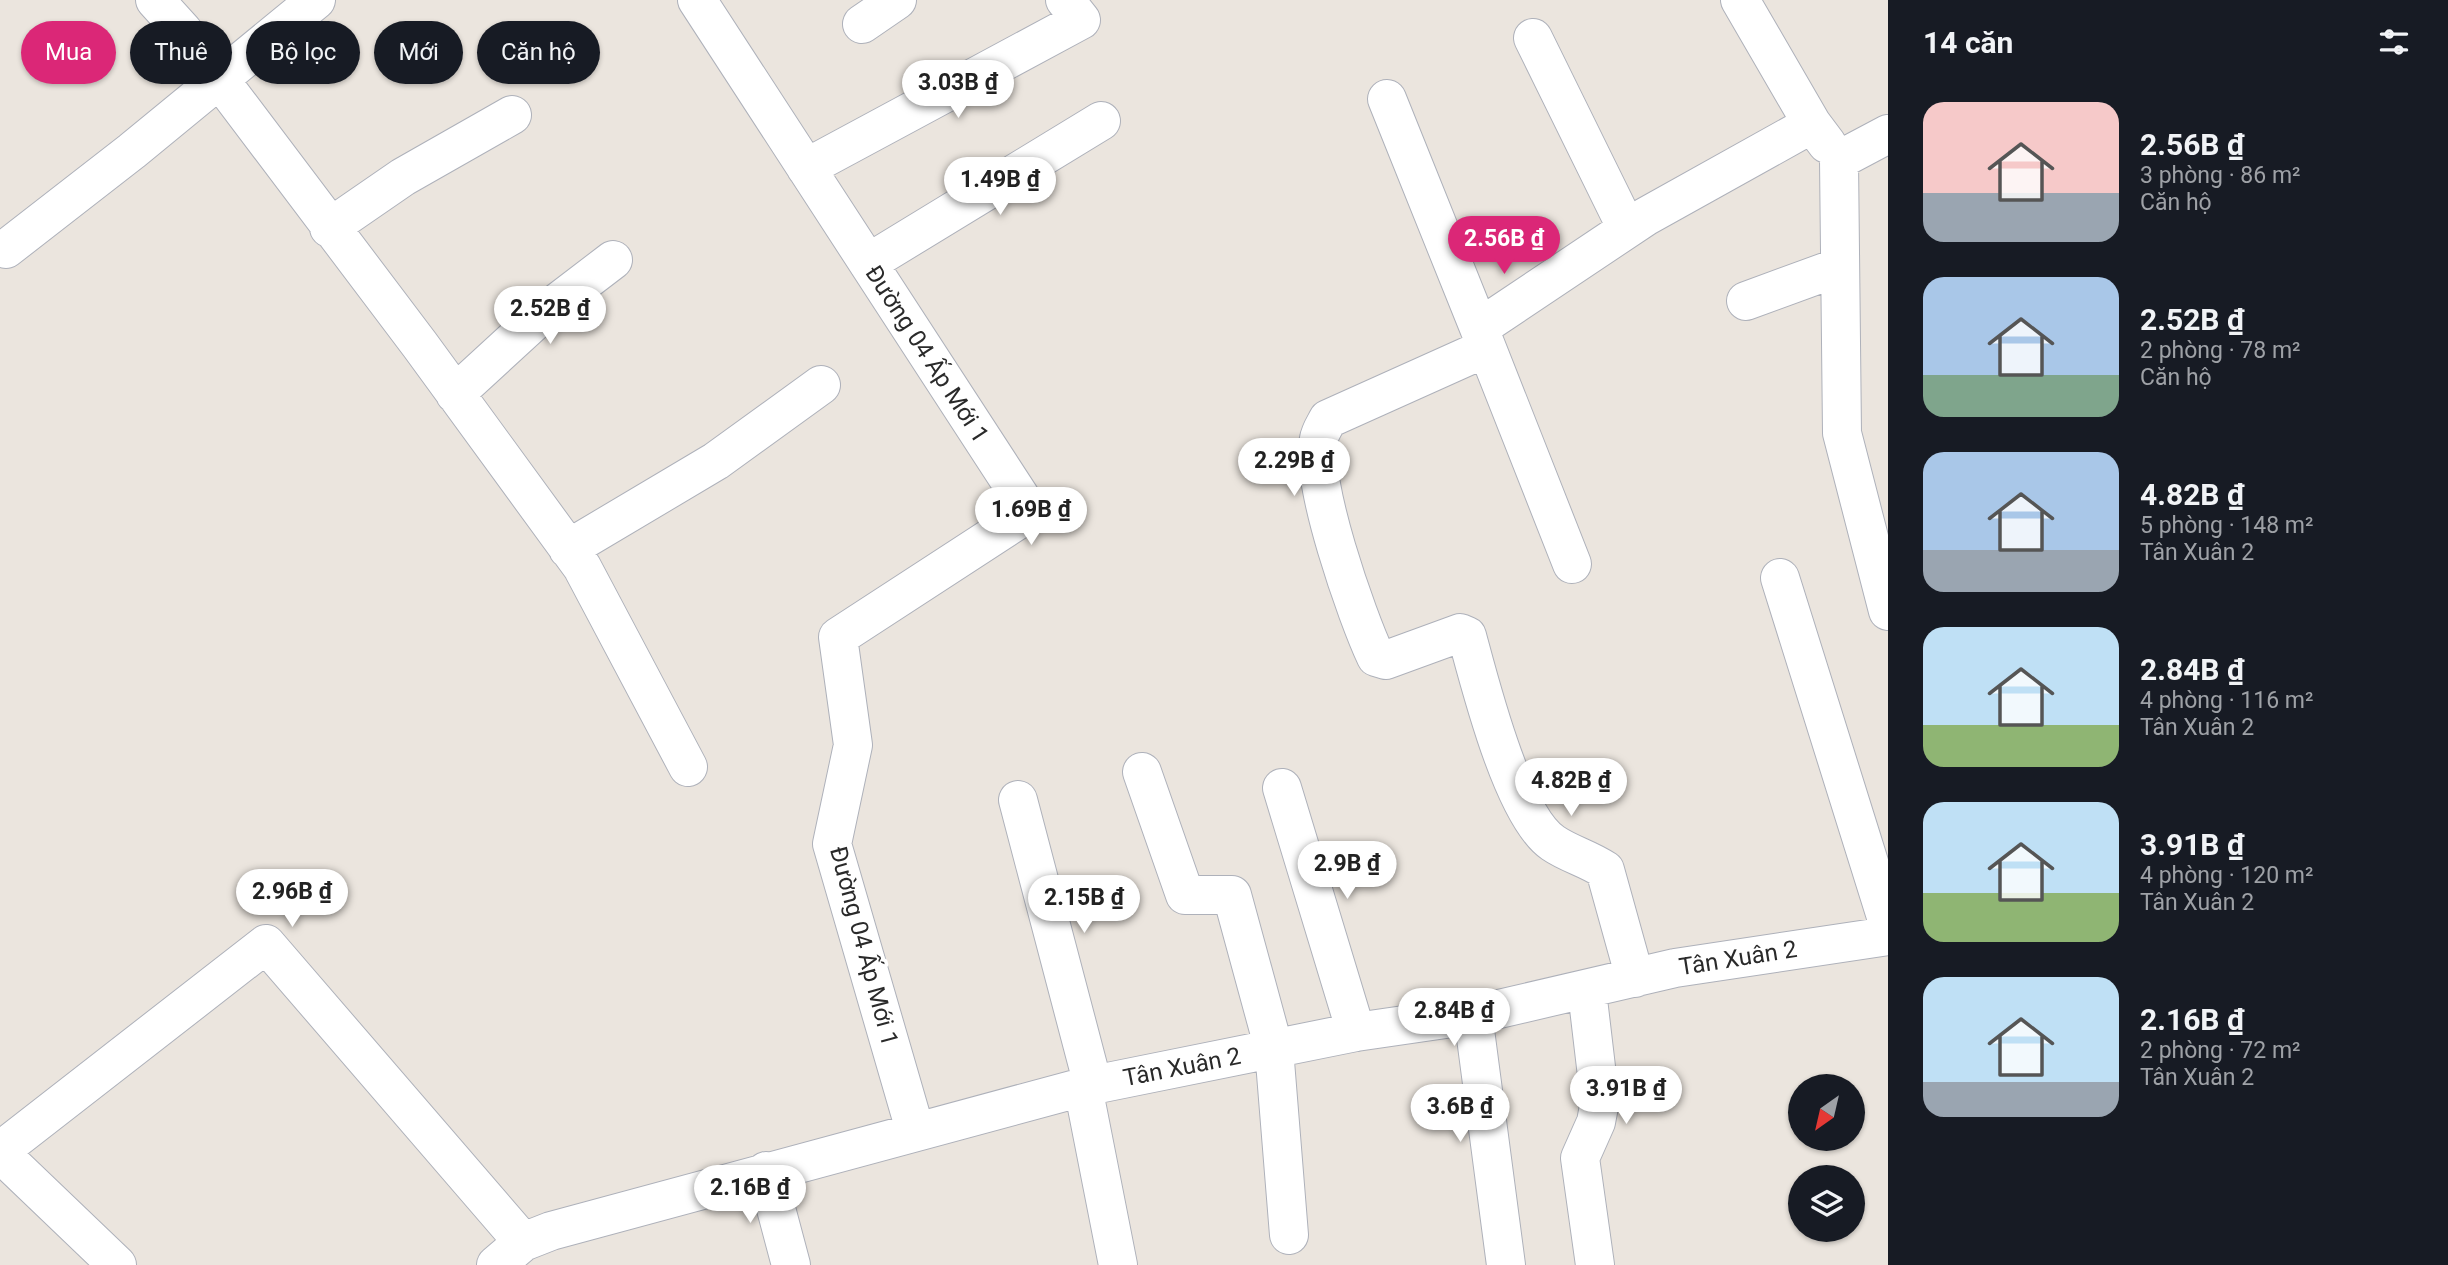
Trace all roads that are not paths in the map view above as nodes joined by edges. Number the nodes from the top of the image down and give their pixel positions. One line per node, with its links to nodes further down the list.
1 (155, 0): 7 (street)
2 (316, 0): 10 (street)
3 (697, 0): 19 (street, Đường 04 Ấp Mới 1)
4 (897, 0): 8 (street)
5 (1065, 0): 19 (street)
6 (1740, 0): 16 (street)
7 (172, 21)
8 (862, 24)
9 (1532, 38): 21 (street)
10 (232, 69)
11 (214, 84): 22 (street)
12 (222, 84): 20 (street)
13 (1387, 99): 27 (street)
14 (512, 115): 20 (street)
15 (1101, 121): 24 (street)
16 (1812, 124): 18 (street); 21 (street)
17 (1888, 134): 18 (street)
18 (1839, 160): 25 (street)
19 (806, 168): 24 (street, Đường 04 Ấp Mới 1)
20 (329, 228): 29 (street)
21 (1627, 229): 27 (street)
22 (6, 249)
23 (613, 260): 29 (street)
24 (868, 263): 46 (street, Đường 04 Ấp Mới 1)
25 (1839, 267): 26 (street); 33 (street)
26 (1746, 300)
27 (1482, 338): 31 (street); 40 (street)
28 (821, 385): 30 (street)
29 (455, 394): 30 (street)
30 (568, 549): 34 (street)
31 (1572, 564)
32 (1780, 578): 38 (street)
33 (1888, 611)
34 (688, 767)
35 (1142, 772): 44 (street)
36 (1282, 788): 43 (street)
37 (1018, 800): 45 (street)
38 (1888, 923)
39 (1888, 936): 40 (street, Tân Xuân 2)
40 (1635, 978): 41 (street, Tân Xuân 2)
41 (1587, 991): 42 (street, Tân Xuân 2); 55 (street)
42 (1473, 1016): 43 (street, Tân Xuân 2); 54 (street)
43 (1356, 1032): 44 (street, Tân Xuân 2)
44 (1274, 1049): 45 (street, Tân Xuân 2); 49 (street)
45 (1088, 1086): 46 (street, Tân Xuân 2); 53 (street)
46 (915, 1130): 48 (street, Tân Xuân 2)
47 (0, 1152): 50 (street); 51 (street)
48 (766, 1171): 50 (street, Tân Xuân 2); 52 (street)
49 (1289, 1235)
50 (509, 1253)
51 (117, 1265)
52 (791, 1265)
53 (1118, 1265)
54 (1506, 1265)
55 (1595, 1265)

